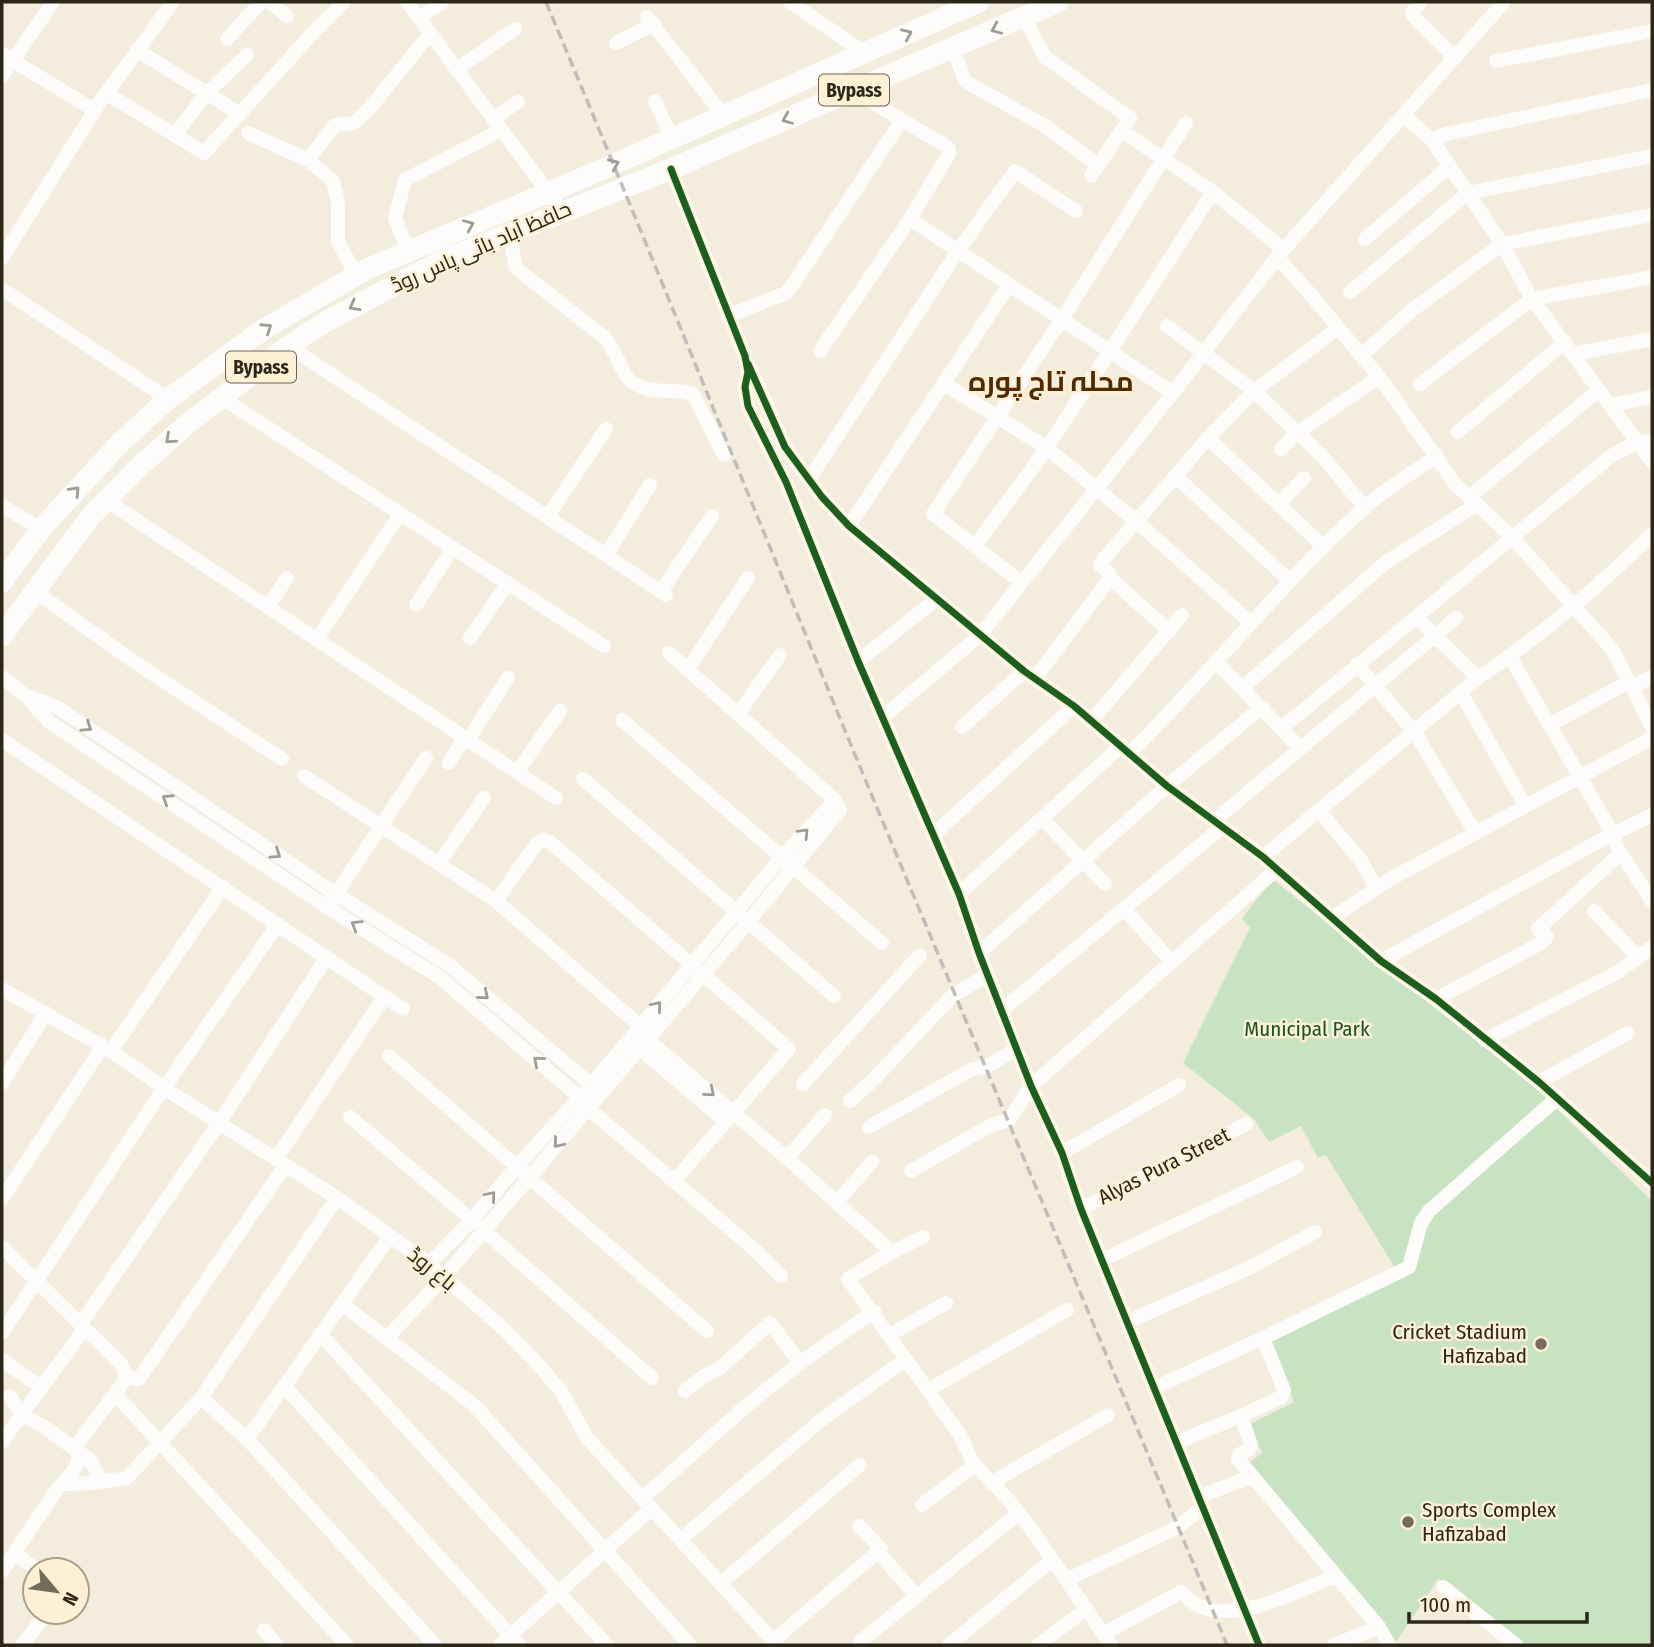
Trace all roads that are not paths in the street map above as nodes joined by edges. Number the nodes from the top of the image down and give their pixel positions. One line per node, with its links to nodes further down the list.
1 (53, 2): 26 (street)
2 (173, 2): 23 (street)
3 (261, 2): 20 (street)
4 (270, 2): 14 (street)
5 (344, 2): 38 (street)
6 (408, 2): 16 (street)
7 (442, 2): 16 (street)
8 (790, 2): 24 (street)
9 (976, 2): 24 (highway, حافظ آباد بائی پاس روڈ / Bypass, one-way to 9)
10 (1058, 2): 15 (highway, حافظ آباد بائی پاس روڈ / Bypass)
11 (1401, 2): 13 (street)
12 (1504, 2): 27 (street)
13 (1417, 7): 27 (street)
14 (287, 16)
15 (1024, 17): 22 (highway, حافظ آباد بائی پاس روڈ / Bypass, one-way to 22); 44 (street)
16 (419, 18): 19 (street)
17 (516, 29): 29 (street)
18 (1652, 31): 28 (street)
19 (430, 34): 29 (street); 51 (street)
20 (227, 39)
21 (616, 43): 39 (street)
22 (953, 47): 31 (highway, حافظ آباد بائی پاس روڈ / Bypass); 44 (street)
23 (137, 50): 33 (street); 34 (street)
24 (866, 53): 39 (highway, حافظ آباد بائی پاس روڈ / Bypass)
25 (247, 55): 34 (street)
26 (7, 57): 30 (street); 37 (street)
27 (1455, 58): 40 (street)
28 (1496, 61)
29 (456, 70): 43 (street)
30 (2, 76)
31 (858, 89): 41 (street); 53 (highway, حافظ آباد بائی پاس روڈ / Bypass, one-way to 53)
32 (1652, 90): 48 (street)
33 (106, 93): 37 (street); 46 (street)
34 (206, 94): 38 (street); 46 (street)
35 (655, 101): 47 (street)
36 (518, 102): 43 (street)
37 (94, 110): 67 (street)
38 (240, 114): 46 (street)
39 (724, 116): 47 (highway, حافظ آباد بائی پاس روڈ / Bypass)
40 (1404, 116): 48 (street); 66 (street)
41 (902, 120): 60 (street); 74 (street)
42 (1186, 123): 50 (street)
43 (497, 124): 54 (street); 64 (street)
44 (1122, 131): 50 (street)
45 (248, 133): 51 (street)
46 (174, 135)
47 (672, 139): 54 (highway, حافظ آباد بائی پاس روڈ / Bypass, one-way to 47)
48 (1432, 140): 52 (street)
49 (1652, 156): 56 (street)
50 (1163, 159): 55 (street); 75 (street)
51 (308, 160): 68 (street)
52 (1450, 166): 56 (street); 62 (street)
53 (671, 169): 57 (highway, حافظ آباد بائی پاس روڈ / Bypass); 74 (street)
54 (547, 192): 57 (street); 64 (highway, حافظ آباد بائی پاس روڈ / Bypass, one-way to 54)
55 (1213, 192): 66 (street); 82 (street)
56 (1468, 193): 63 (street); 72 (street)
57 (562, 211): 61 (highway, حافظ آباد بائی پاس روڈ / Bypass)
58 (1076, 211): 65 (street)
59 (1652, 215): 63 (street)
60 (910, 219): 65 (street); 81 (street)
61 (509, 233): 79 (highway, حافظ آباد بائی پاس روڈ / Bypass, one-way to 79); 105 (street)
62 (1365, 239)
63 (1502, 244): 73 (street); 85 (street)
64 (408, 251): 68 (highway, حافظ آباد بائی پاس روڈ / Bypass)
65 (958, 251): 70 (street); 109 (street)
66 (1280, 253): 77 (street); 83 (street)
67 (2, 258)
68 (356, 276): 94 (highway, حافظ آباد بائی پاس روڈ / Bypass, one-way to 68)
69 (1652, 277): 73 (street)
70 (1009, 285): 75 (street); 87 (street)
71 (2, 289): 94 (street)
72 (1350, 292)
73 (1532, 299): 80 (street); 88 (street)
74 (729, 316): 84 (street)
75 (1062, 319): 82 (street); 96 (street)
76 (1167, 326): 83 (street)
77 (1338, 328): 85 (street); 90 (street)
78 (1652, 339): 80 (street)
79 (288, 346): 93 (highway, حافظ آباد بائی پاس روڈ / Bypass); 119 (street)
80 (1569, 348): 89 (street); 98 (street)
81 (820, 351)
82 (1109, 351): 91 (street); 103 (street)
83 (1204, 352): 90 (street); 91 (street)
84 (745, 356): 109 (street); 156 (street)
85 (1362, 356): 86 (street)
86 (1379, 377): 99 (street); 106 (street)
87 (943, 383): 96 (street); 122 (street)
88 (1420, 384)
89 (1599, 390): 95 (street); 114 (street)
90 (1254, 391): 99 (street); 100 (street)
91 (1173, 393): 112 (street)
92 (1652, 397): 95 (street)
93 (222, 398): 113 (highway, حافظ آباد بائی پاس روڈ / Bypass, one-way to 113); 118 (street)
94 (168, 399): 123 (highway, حافظ آباد بائی پاس روڈ / Bypass, one-way to 94)
95 (1610, 405): 102 (street)
96 (998, 416): 103 (street); 126 (street)
97 (606, 429): 119 (street)
98 (1458, 432)
99 (1297, 433): 104 (street); 117 (street)
100 (1208, 438): 108 (street); 115 (street)
101 (1652, 441): 102 (street)
102 (1637, 442): 107 (street); 125 (street)
103 (1047, 448): 112 (street); 126 (street)
104 (1281, 449)
105 (724, 455)
106 (1437, 456): 114 (street); 117 (street)
107 (1652, 462)
108 (1175, 476): 121 (street); 133 (street)
109 (810, 478): 122 (street)
110 (1304, 478): 115 (street)
111 (650, 485): 129 (street)
112 (1097, 487): 121 (street); 135 (street)
113 (106, 500): 137 (highway, حافظ آباد بائی پاس روڈ / Bypass); 141 (street)
114 (1473, 500): 125 (street); 167 (street)
115 (1279, 504): 127 (street)
116 (2, 506): 123 (street)
117 (1364, 508): 127 (street)
118 (400, 514): 128 (street); 151 (street)
119 (548, 516): 129 (street)
120 (712, 516): 129 (street)
121 (1136, 521): 132 (street); 145 (street)
122 (849, 526): 138 (street)
123 (41, 529): 134 (highway, حافظ آباد بائی پاس روڈ / Bypass)
124 (1652, 534): 140 (street)
125 (1512, 537): 140 (street); 143 (street)
126 (975, 546): 135 (street)
127 (1324, 547): 133 (street)
128 (453, 548): 136 (street); 139 (street)
129 (606, 555)
130 (287, 578): 141 (street)
131 (748, 578): 159 (street)
132 (1110, 578): 146 (street); 160 (street)
133 (1290, 581): 145 (street)
134 (2, 582)
135 (1021, 582): 147 (street)
136 (508, 583): 150 (street); 152 (street)
137 (34, 591): 148 (highway, حافظ آباد بائی پاس روڈ / Bypass); 187 (street)
138 (937, 599): 147 (street); 156 (street)
139 (416, 605)
140 (1572, 606): 155 (street); 165 (street)
141 (268, 607): 151 (street)
142 (1182, 615): 146 (street)
143 (1416, 617): 149 (street); 158 (street)
144 (1456, 618): 149 (street)
145 (1250, 622): 157 (street)
146 (1169, 631): 175 (street)
147 (980, 635): 160 (street); 173 (street)
148 (2, 636)
149 (1436, 636): 164 (street); 166 (street)
150 (470, 638)
151 (317, 639): 182 (street)
152 (604, 646)
153 (669, 653): 159 (street)
154 (780, 655): 172 (street)
155 (1510, 657): 164 (street); 176 (street)
156 (858, 661): 173 (street)
157 (1216, 662): 167 (street); 185 (street)
158 (1357, 664): 166 (street); 179 (street)
159 (688, 669): 172 (street)
160 (1030, 674): 169 (street); 177 (street)
161 (2, 677): 200 (street)
162 (1652, 677): 165 (street)
163 (508, 678): 182 (street)
164 (1478, 678): 168 (street)
165 (1630, 684): 176 (street); 178 (street)
166 (1376, 686): 180 (street); 184 (street)
167 (1242, 687): 170 (street)
168 (1461, 693): 180 (street); 197 (street)
169 (1074, 706): 175 (street); 206 (street)
170 (1262, 708): 179 (street); 193 (street)
171 (560, 711): 189 (street)
172 (738, 714): 196 (street)
173 (883, 717): 206 (street)
174 (622, 720): 208 (street)
175 (1091, 720): 185 (street)
176 (1549, 725): 191 (street)
177 (962, 727)
178 (1652, 727)
179 (1282, 728): 184 (street)
180 (1415, 733): 198 (street); 204 (street)
181 (1652, 738): 191 (street)
182 (466, 739): 188 (street); 189 (street)
183 (2, 740): 216 (street)
184 (1300, 748): 202 (street)
185 (1126, 749): 193 (street); 201 (street)
186 (426, 758): 203 (street)
187 (282, 759)
188 (449, 764)
189 (517, 772): 195 (street)
190 (304, 776): 203 (street)
191 (1578, 777): 197 (street); 205 (street)
192 (583, 779): 225 (street)
193 (1167, 786): 202 (street); 210 (street)
194 (484, 798): 211 (street)
195 (556, 798)
196 (837, 805): 208 (street, one-way to 196); 212 (street)
197 (1525, 805): 204 (street)
198 (1320, 811): 209 (street); 217 (street)
199 (1652, 816): 205 (street)
200 (209, 818): 218 (street, one-way to 218); 222 (street)
201 (1042, 818): 210 (street); 219 (street)
202 (1218, 824): 209 (street); 223 (street)
203 (381, 827): 211 (street); 218 (street)
204 (1475, 832): 217 (street)
205 (1613, 834): 207 (street); 234 (street)
206 (933, 835): 219 (street)
207 (1621, 853): 215 (street); 243 (street)
208 (783, 856): 212 (street); 225 (street)
209 (1263, 858): 213 (street)
210 (1083, 860): 214 (street); 230 (street)
211 (439, 863): 220 (street)
212 (795, 866): 225 (street); 228 (street)
213 (1276, 870): 226 (street); 235 (street)
214 (1105, 884)
215 (1648, 886): 221 (street)
216 (223, 887): 227 (street); 250 (street)
217 (1376, 888): 226 (street)
218 (336, 894): 222 (street); 236 (street)
219 (959, 894): 230 (street)
220 (496, 901): 237 (street); 248 (street)
221 (1652, 901)
222 (327, 907): 239 (street, one-way to 222)
223 (1124, 909): 235 (street); 245 (street)
224 (1594, 911): 233 (street)
225 (743, 916): 237 (street); 241 (street)
226 (1332, 917): 234 (street)
227 (278, 924): 232 (street); 258 (street)
228 (882, 943)
229 (1652, 947): 233 (street)
230 (979, 953): 238 (street)
231 (920, 955): 255 (street)
232 (327, 957): 242 (street); 266 (street)
233 (1638, 957): 249 (street)
234 (1381, 961): 243 (street)
235 (1172, 962): 257 (street)
236 (449, 965): 239 (street); 259 (street, one-way to 259)
237 (696, 970): 248 (street); 265 (street)
238 (987, 975): 245 (street); 261 (street)
239 (439, 977): 262 (street, one-way to 239)
240 (2, 989): 246 (street, باغ روڈ)
241 (834, 996)
242 (384, 997): 244 (street); 272 (street)
243 (1436, 999): 249 (street)
244 (403, 1009)
245 (1001, 1011): 251 (street)
246 (46, 1013): 250 (street, باغ روڈ); 254 (street)
247 (1628, 1033): 253 (street)
248 (644, 1037): 259 (street); 259 (street); 265 (street)
249 (1485, 1040): 253 (street)
250 (107, 1049): 258 (street, باغ روڈ); 280 (street)
251 (1016, 1049): 257 (street); 268 (street)
252 (390, 1056): 273 (street)
253 (1539, 1082): 260 (street)
254 (2, 1083)
255 (803, 1084)
256 (1179, 1085): 269 (street)
257 (1031, 1086): 269 (street); 275 (street)
258 (164, 1088): 266 (street, باغ روڈ); 294 (street)
259 (596, 1089): 262 (street)
260 (1558, 1097): 278 (street); 306 (street)
261 (849, 1101)
262 (586, 1103): 273 (street); 276 (street, one-way to 276); 277 (street)
263 (825, 1115): 270 (street)
264 (350, 1117): 283 (street)
265 (730, 1117): 270 (street); 277 (street)
266 (219, 1123): 272 (street, باغ روڈ); 300 (street)
267 (1246, 1124): 282 (street, Alyas Pura Street)
268 (869, 1127)
269 (1062, 1153): 282 (street)
270 (787, 1158): 281 (street)
271 (872, 1162): 281 (street)
272 (280, 1163): 279 (street, باغ روڈ); 310 (street)
273 (516, 1167): 276 (street); 283 (street, one-way to 273)
274 (1297, 1167): 290 (street)
275 (911, 1171)
276 (529, 1177): 284 (street); 301 (street)
277 (674, 1181): 292 (street)
278 (1652, 1183)
279 (337, 1198): 286 (street, باغ روڈ); 320 (street)
280 (2, 1199)
281 (836, 1203): 289 (street)
282 (1081, 1209): 290 (street)
283 (472, 1220): 284 (street); 291 (street)
284 (483, 1231): 293 (street); 312 (street)
285 (1315, 1232): 299 (street)
286 (390, 1236): 291 (street, باغ روڈ); 296 (street)
287 (923, 1237): 289 (street)
288 (2, 1247): 294 (street)
289 (892, 1252): 298 (street)
290 (1102, 1260): 299 (street)
291 (429, 1264): 293 (street, باغ روڈ)
292 (781, 1276)
293 (443, 1278): 305 (street); 336 (street, باغ روڈ)
294 (35, 1282): 300 (street); 302 (street)
295 (946, 1303): 304 (street)
296 (342, 1304): 303 (street); 305 (street)
297 (1067, 1310): 316 (street)
298 (874, 1311): 304 (street); 309 (street)
299 (1128, 1322): 315 (street)
300 (82, 1327): 310 (street); 314 (street)
301 (707, 1331)
302 (2, 1333)
303 (320, 1334): 313 (street); 351 (street)
304 (889, 1335): 307 (street)
305 (387, 1338): 341 (street)
306 (1263, 1338): 315 (street); 323 (street)
307 (906, 1359): 316 (street); 340 (street)
308 (2, 1360): 311 (street)
309 (800, 1363): 317 (street); 336 (street)
310 (125, 1377): 318 (street)
311 (27, 1378): 314 (street); 319 (street)
312 (652, 1378)
313 (284, 1386): 324 (street); 359 (street)
314 (41, 1387): 321 (street)
315 (1154, 1388): 327 (street)
316 (928, 1390): 330 (street)
317 (685, 1391)
318 (115, 1394): 326 (street); 328 (street)
319 (6, 1397): 321 (street)
320 (201, 1398): 324 (street); 326 (street)
321 (21, 1414): 325 (street); 328 (street)
322 (1108, 1415): 333 (street)
323 (1241, 1416): 327 (street); 331 (street)
324 (247, 1439): 365 (street)
325 (2, 1442)
326 (159, 1442): 332 (street); 364 (street)
327 (1177, 1442): 335 (street)
328 (77, 1452): 332 (street); 334 (street)
329 (860, 1465): 349 (street)
330 (975, 1465): 333 (street); 337 (street)
331 (1252, 1476): 335 (street); 347 (street)
332 (101, 1482): 334 (street)
333 (991, 1483): 338 (street)
334 (61, 1484): 343 (street)
335 (1201, 1502): 348 (street); 354 (street)
336 (648, 1503): 340 (street, باغ روڈ); 341 (street)
337 (922, 1505)
338 (1018, 1513): 345 (street); 352 (street)
339 (859, 1526): 342 (street)
340 (681, 1539): 349 (street, باغ روڈ)
341 (604, 1551): 351 (street); 367 (street)
342 (878, 1552): 352 (street); 361 (street)
343 (14, 1553): 344 (street); 346 (street)
344 (21, 1558)
345 (1052, 1560): 348 (street); 368 (street)
346 (2, 1572)
347 (1336, 1576): 354 (street); 356 (street)
348 (1066, 1580): 353 (street)
349 (721, 1583): 361 (street, باغ روڈ)
350 (1443, 1587): 373 (street)
351 (558, 1592): 359 (street); 366 (street)
352 (916, 1595): 360 (street)
353 (1086, 1609): 358 (street); 369 (street)
354 (1245, 1609): 358 (street); 370 (street)
355 (37, 1626): 362 (street)
356 (1378, 1627): 371 (street); 372 (street)
357 (264, 1630): 363 (street)
358 (1107, 1639)
359 (510, 1642)
360 (860, 1642)
361 (775, 1643)
362 (22, 1645)
363 (277, 1645)
364 (347, 1645)
365 (435, 1645)
366 (607, 1645)
367 (690, 1645)
368 (949, 1645)
369 (1038, 1645)
370 (1259, 1645)
371 (1334, 1645)
372 (1389, 1645)
373 (1516, 1645)

